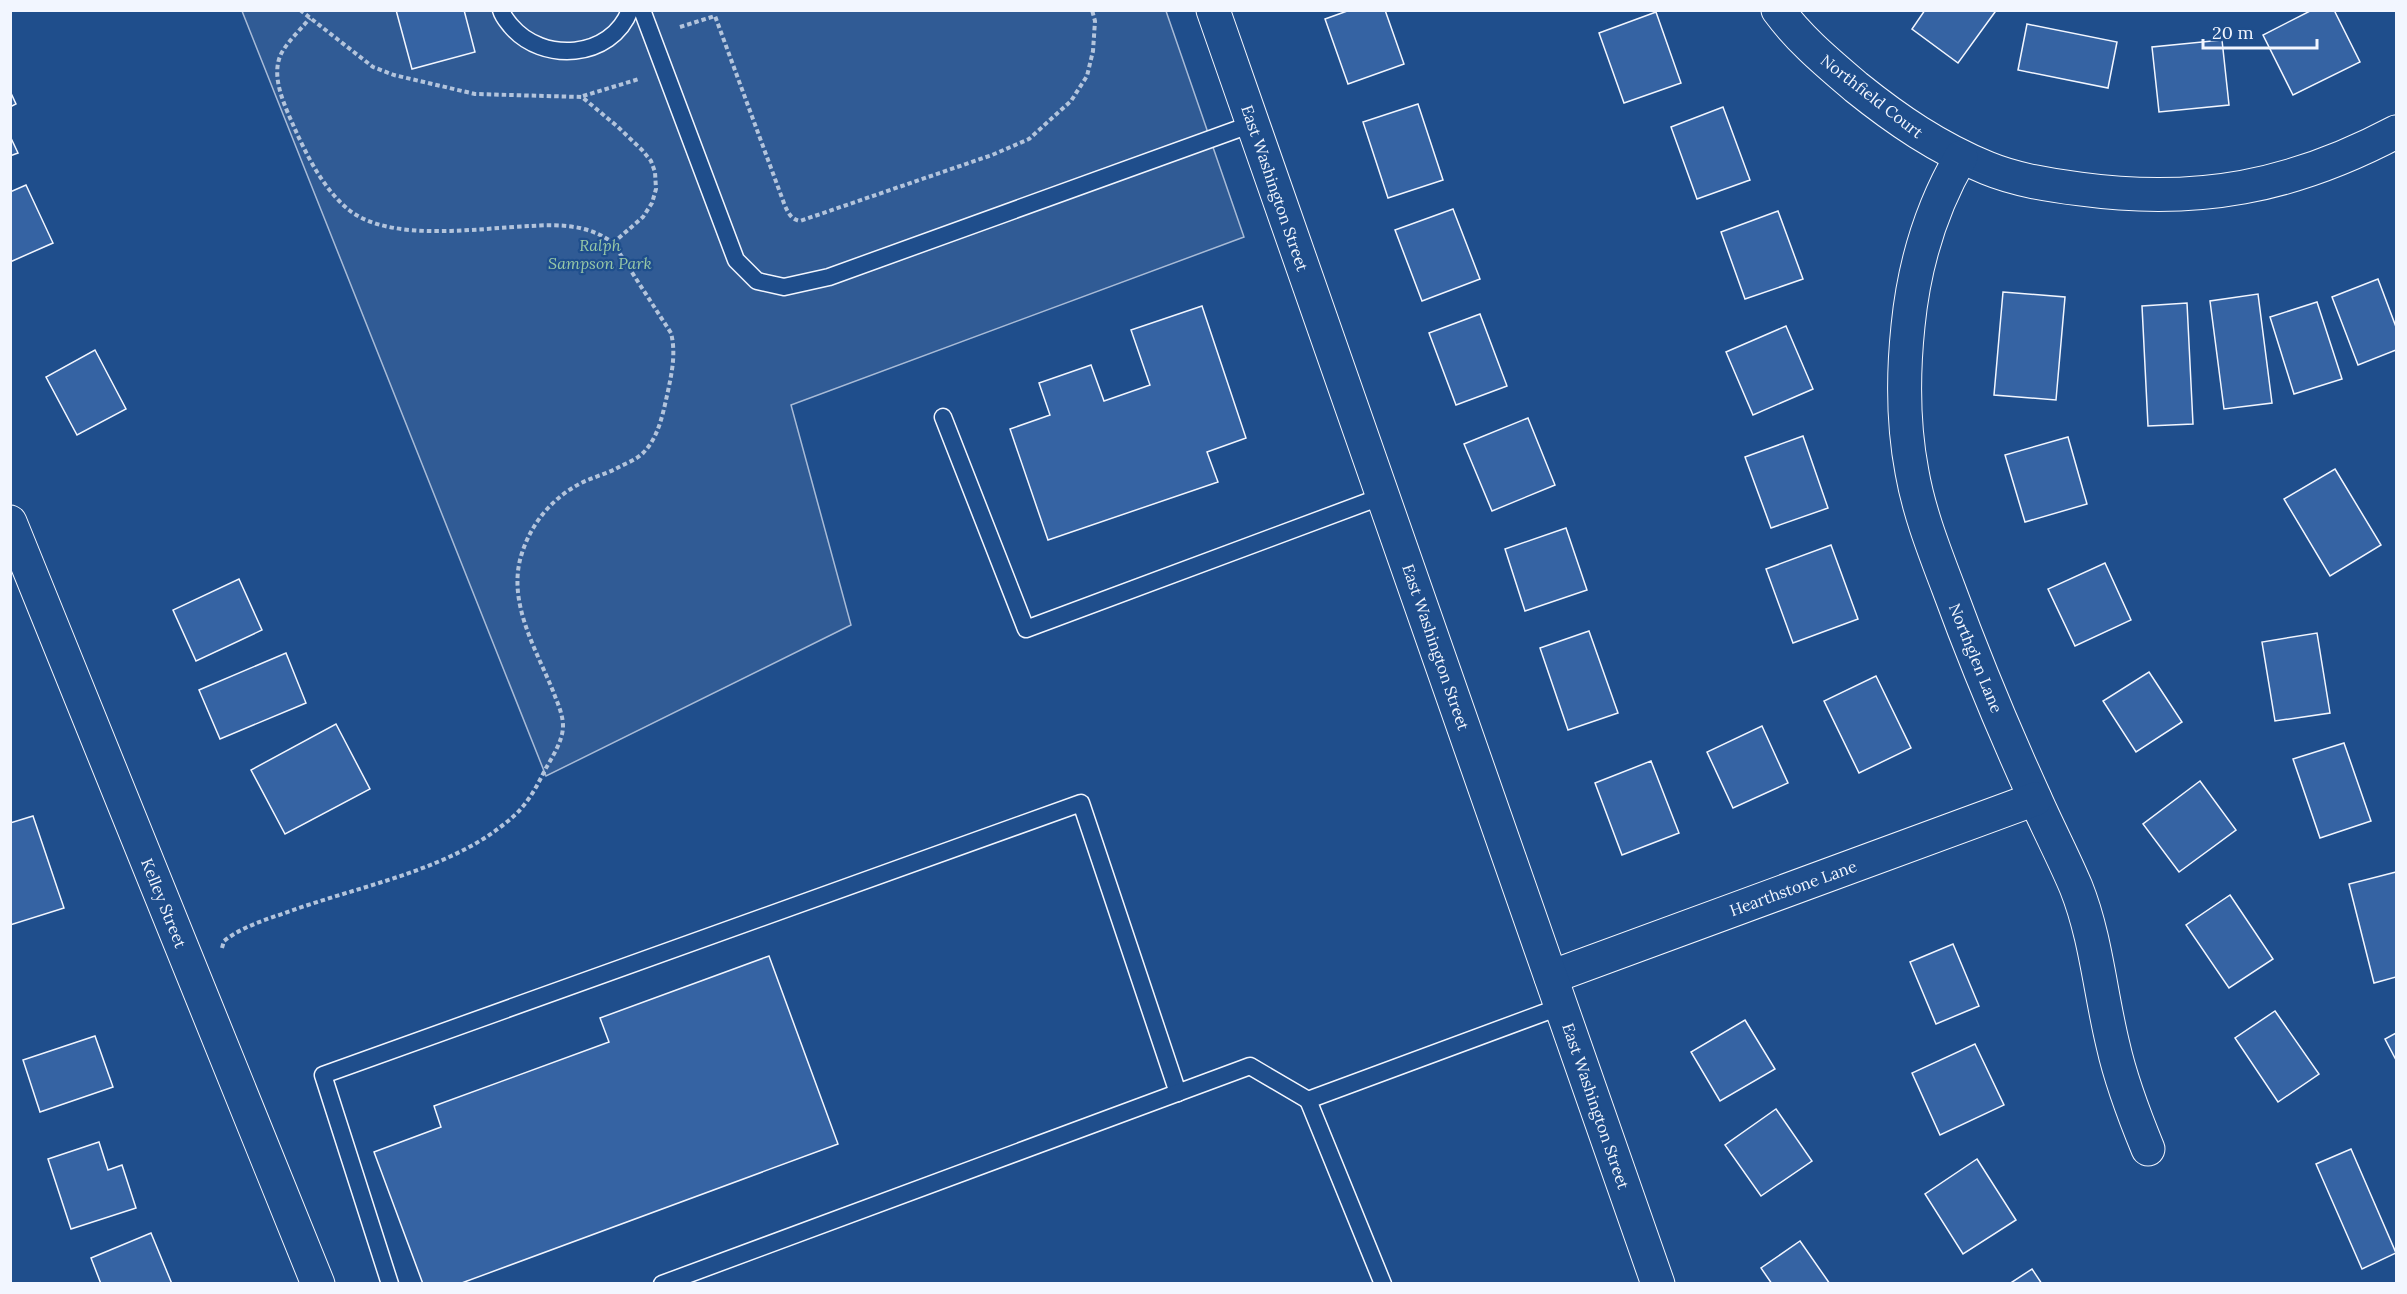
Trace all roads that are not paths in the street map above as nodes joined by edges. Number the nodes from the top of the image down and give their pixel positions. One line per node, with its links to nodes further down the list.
1 (501, 10): 2 (lane)
2 (630, 10)
3 (642, 10): 6 (lane)
4 (1213, 10): 6 (street, East Washington Street)
5 (1778, 10): 8 (street, Northfield Court)
6 (1252, 124): 10 (street, East Washington Street)
7 (2397, 132): 8 (street, Northfield Court)
8 (1961, 157): 12 (street, Northglen Lane)
9 (943, 417): 10 (lane)
10 (1383, 496): 13 (street, East Washington Street)
11 (10, 522): 17 (street, Kelley Street)
12 (2035, 799): 13 (street, Hearthstone Lane); 16 (street, Northglen Lane)
13 (1557, 991): 15 (lane); 21 (street, East Washington Street)
14 (1178, 1093): 15 (lane); 18 (lane); 19 (lane)
15 (1308, 1100): 20 (lane)
16 (2148, 1149)
17 (318, 1284)
18 (390, 1284)
19 (662, 1284)
20 (1383, 1284)
21 (1658, 1284)

